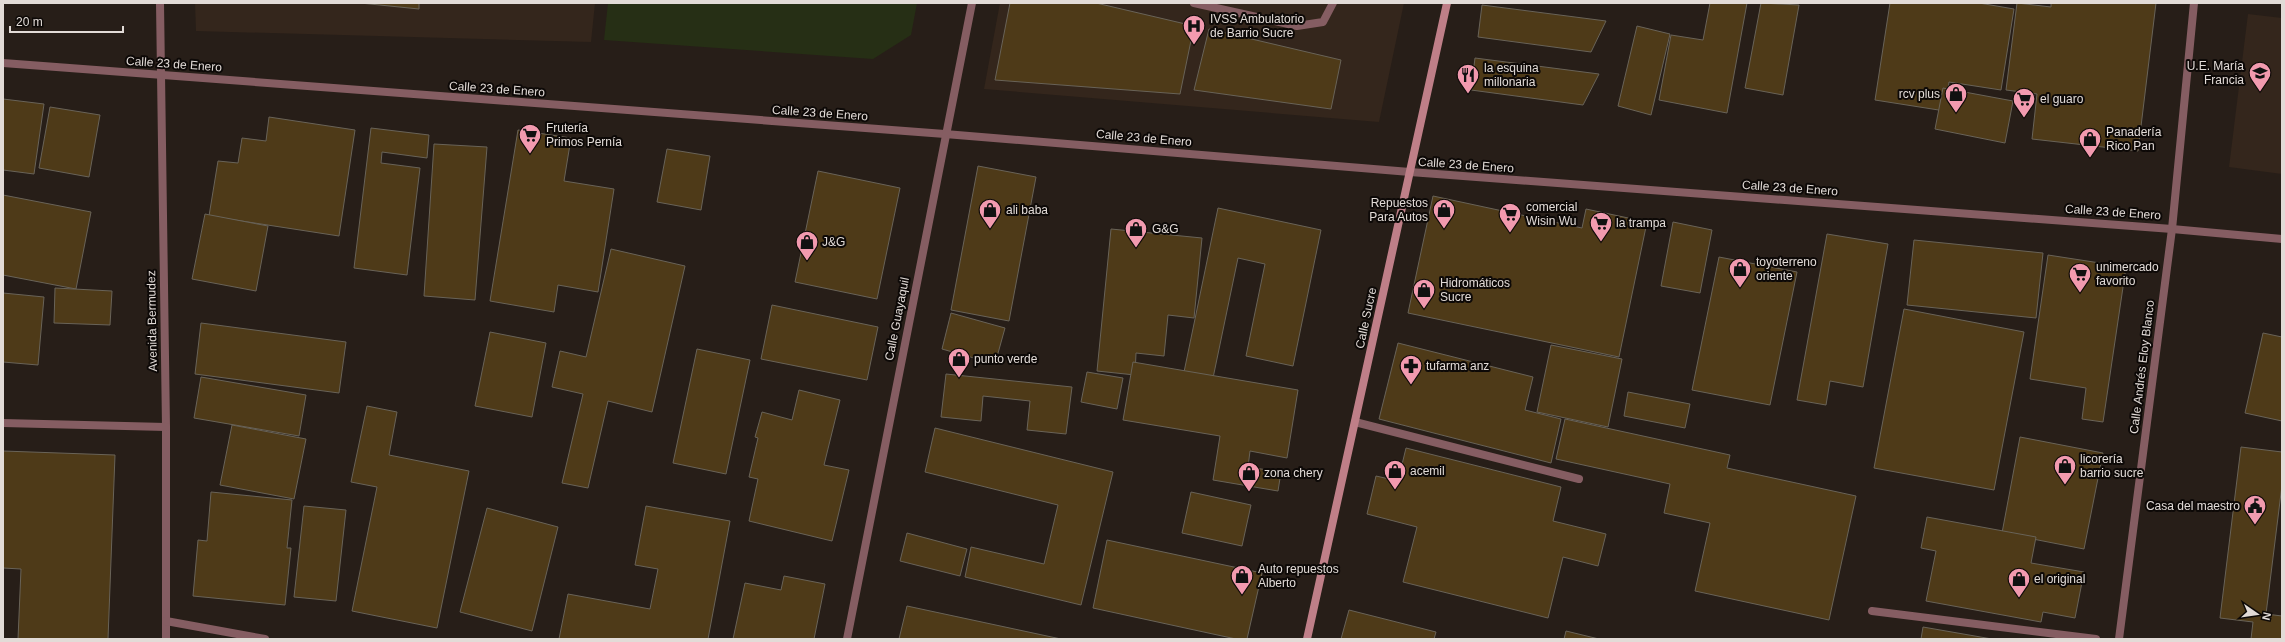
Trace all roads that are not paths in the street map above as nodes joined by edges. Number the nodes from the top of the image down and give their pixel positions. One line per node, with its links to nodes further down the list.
1 (160, 3): 8 (street, Avenida Bermudez)
2 (972, 3): 9 (street, Calle Guayaquil)
3 (1194, 3): 4 (street)
4 (1333, 3)
5 (1447, 3): 10 (street, Calle Sucre)
6 (2194, 3): 11 (street, Calle Andrés Eloy Blanco)
7 (3, 63): 8 (street, Calle 23 de Enero)
8 (161, 75): 9 (street, Calle 23 de Enero); 15 (street, Avenida Bermudez)
9 (945, 134): 10 (street, Calle 23 de Enero); 21 (street, Calle Guayaquil)
10 (1410, 172): 11 (street, Calle 23 de Enero); 13 (street, Calle Sucre)
11 (2172, 229): 12 (street, Calle 23 de Enero); 24 (street, Calle Andrés Eloy Blanco)
12 (2282, 239)
13 (1355, 422): 16 (street); 22 (street, Calle Sucre)
14 (3, 423): 15 (street)
15 (166, 427): 18 (street, Avenida Bermudez)
16 (1579, 479)
17 (1872, 611): 23 (street)
18 (166, 621): 19 (street, Avenida Bermudez); 20 (street)
19 (166, 639)
20 (265, 639)
21 (847, 639)
22 (1307, 639)
23 (2096, 639)
24 (2119, 639)

